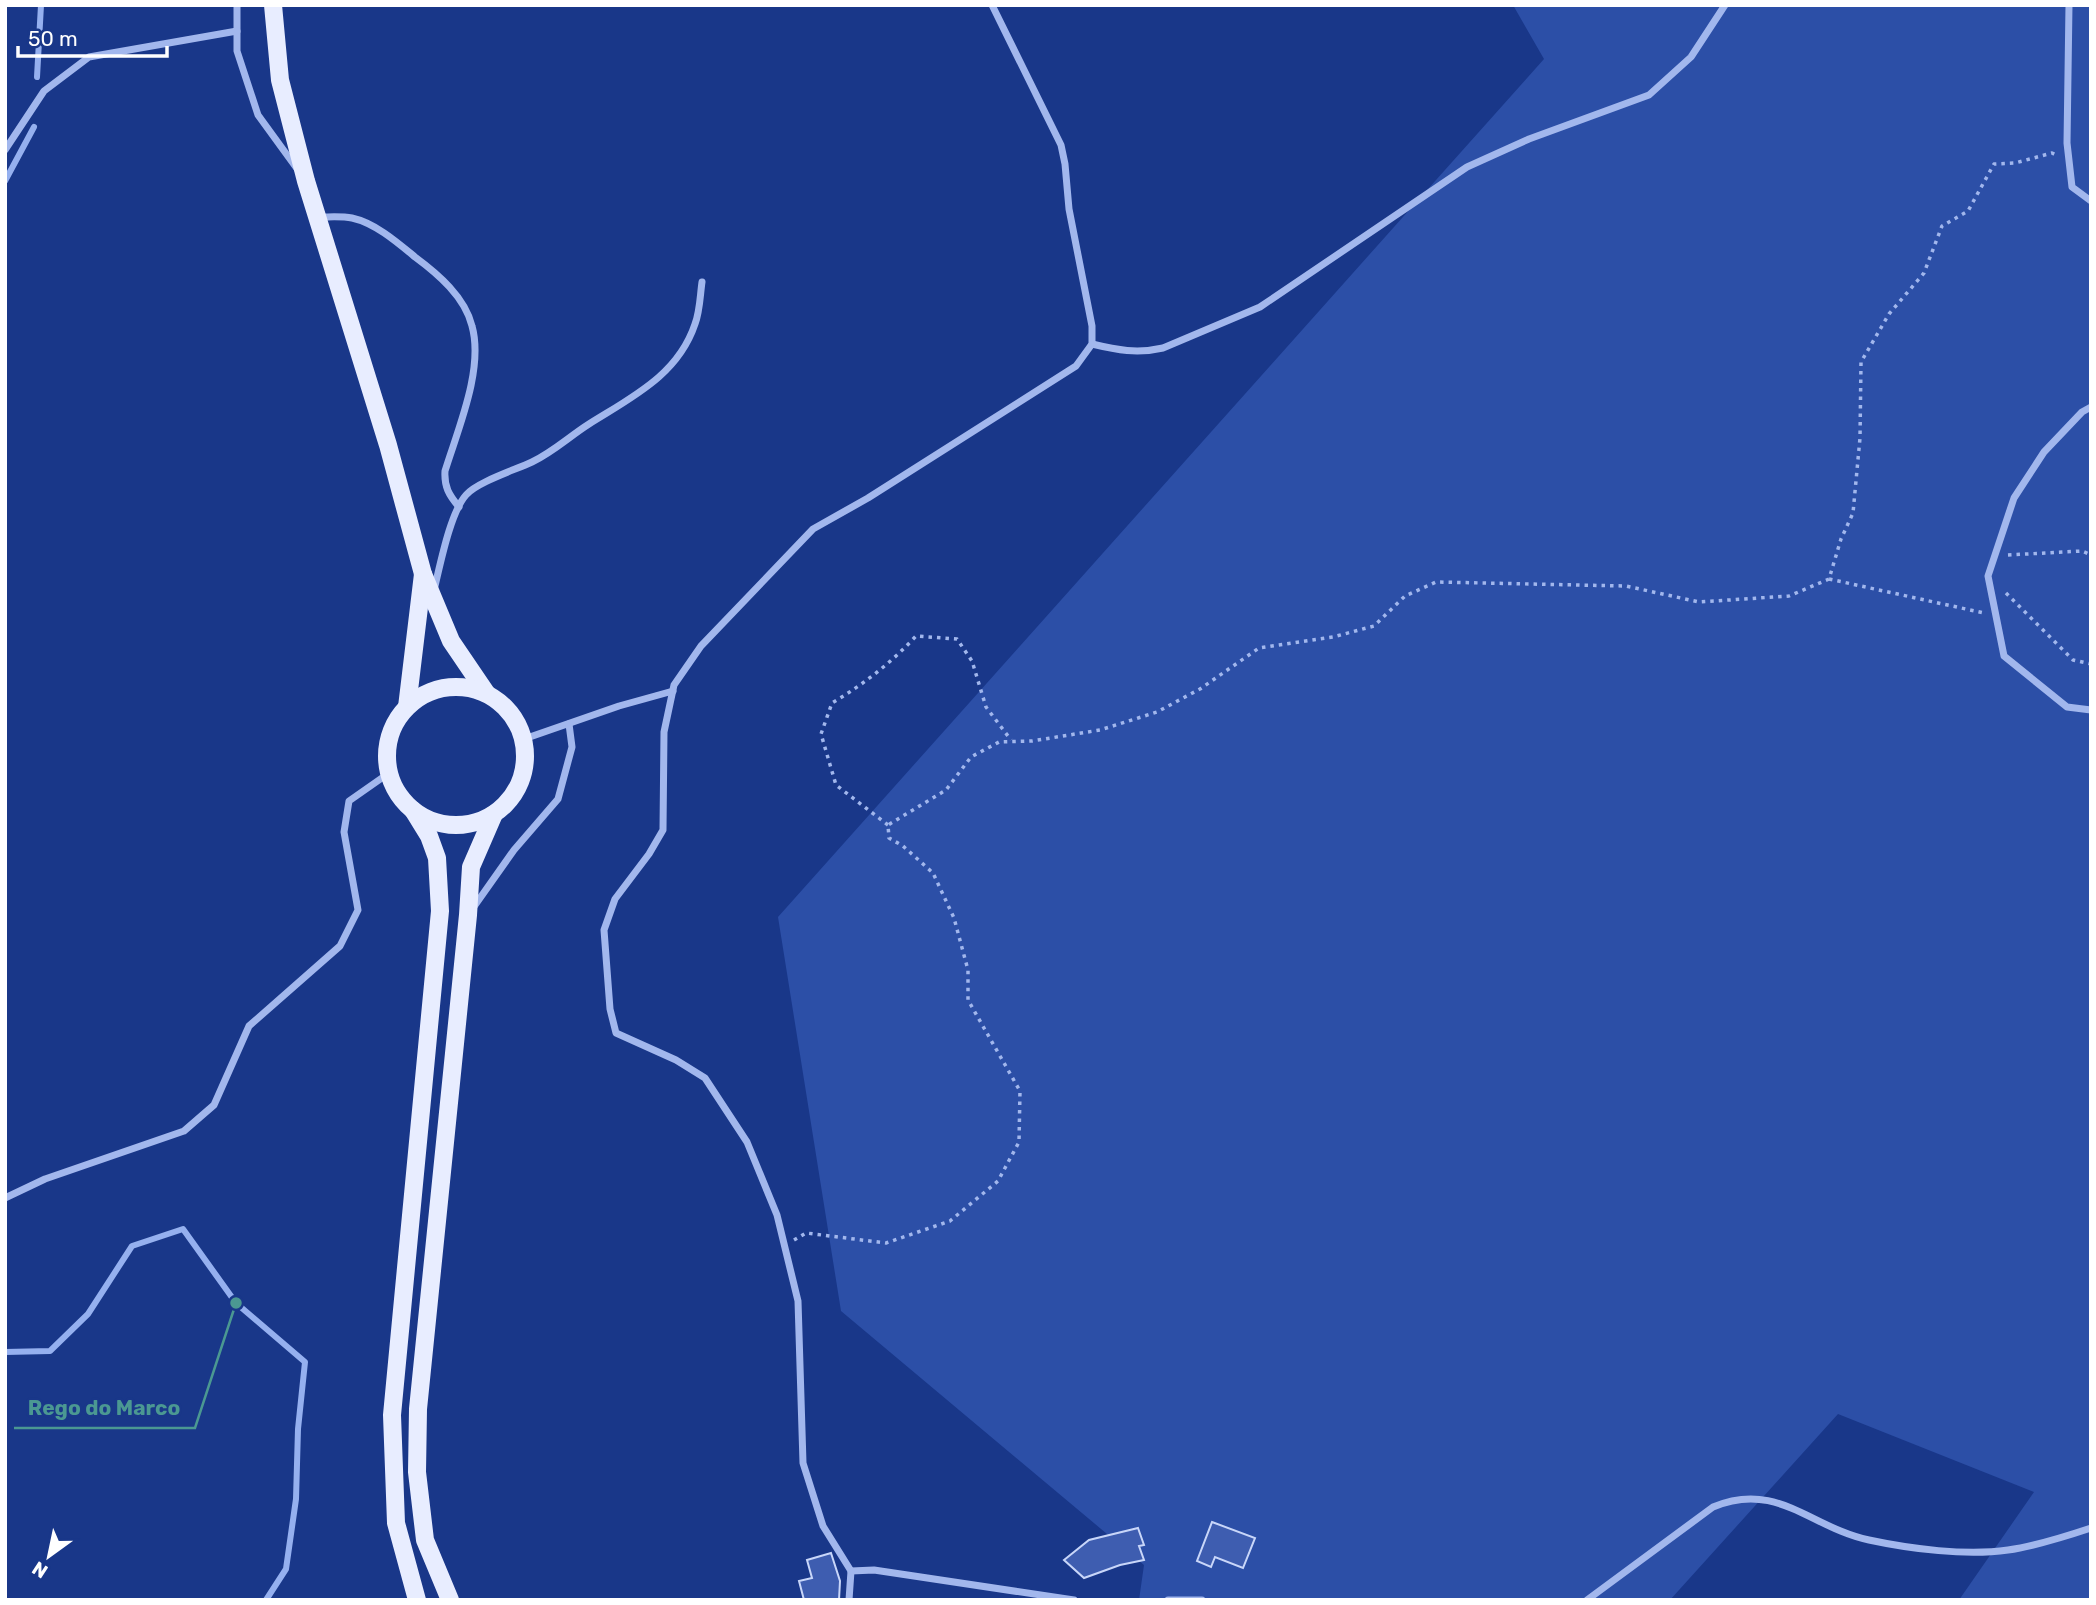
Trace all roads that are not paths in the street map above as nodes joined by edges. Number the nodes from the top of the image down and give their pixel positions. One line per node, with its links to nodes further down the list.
1 (237, 5): 6 (street)
2 (273, 5): 8 (main road)
3 (992, 5): 12 (street)
4 (1725, 5): 12 (street)
5 (2069, 5): 9 (street)
6 (237, 32): 7 (street); 8 (street)
7 (5, 150)
8 (306, 181): 10 (main road)
9 (2091, 201)
10 (316, 216): 14 (street); 15 (main road)
11 (702, 282): 14 (street)
12 (1092, 344): 17 (street)
13 (2091, 407): 20 (street)
14 (459, 507): 16 (street)
15 (423, 574): 16 (main road); 19 (main road)
16 (433, 596): 18 (main road)
17 (673, 691): 21 (street); 29 (street)
18 (487, 694): 19 (main road); 22 (main road)
19 (407, 707): 23 (main road)
20 (2091, 710)
21 (569, 724): 22 (street); 26 (street)
22 (524, 739): 25 (main road)
23 (389, 773): 24 (main road); 27 (street)
24 (413, 810): 25 (main road); 30 (main road)
25 (494, 814): 26 (main road)
26 (468, 915): 31 (main road)
27 (5, 1198)
28 (2091, 1528): 36 (street)
29 (851, 1571): 32 (street); 33 (street)
30 (417, 1600)
31 (450, 1600)
32 (849, 1600)
33 (1074, 1600)
34 (1168, 1600): 35 (street)
35 (1202, 1600)
36 (1587, 1600)

